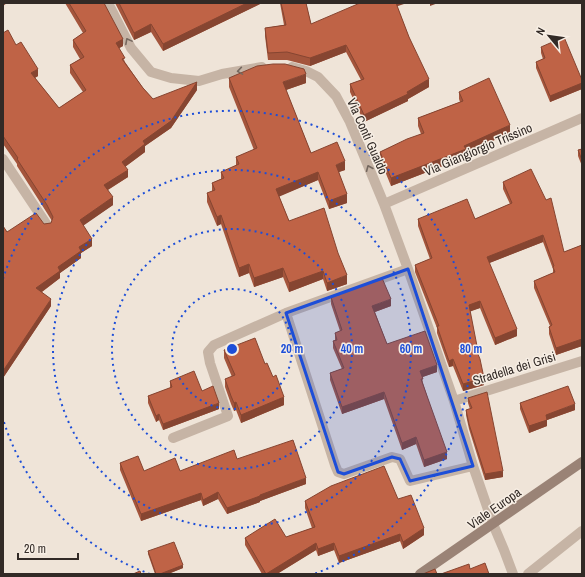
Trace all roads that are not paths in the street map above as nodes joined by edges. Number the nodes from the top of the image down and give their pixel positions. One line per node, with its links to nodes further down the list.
1 (108, 3): 4 (street, Via Conti Gualdo, one-way to 1)
2 (582, 118): 4 (street, Via Giangiorgio Trissino)
3 (3, 159): 5 (street)
4 (384, 204): 6 (street, Via Conti Gualdo)
5 (47, 225)
6 (408, 269): 7 (street); 9 (street, Via Conti Gualdo)
7 (286, 313): 10 (street); 12 (street)
8 (582, 361): 9 (street, Stradella dei Grisi)
9 (454, 401): 12 (street, Via Conti Gualdo)
10 (173, 438)
11 (582, 462): 13 (main road, Viale Europa)
12 (473, 466): 13 (street, Via Conti Gualdo)
13 (493, 524): 15 (main road, Viale Europa); 16 (street, Via Conti Gualdo)
14 (582, 530): 17 (street)
15 (420, 574)
16 (513, 574)
17 (528, 574)

